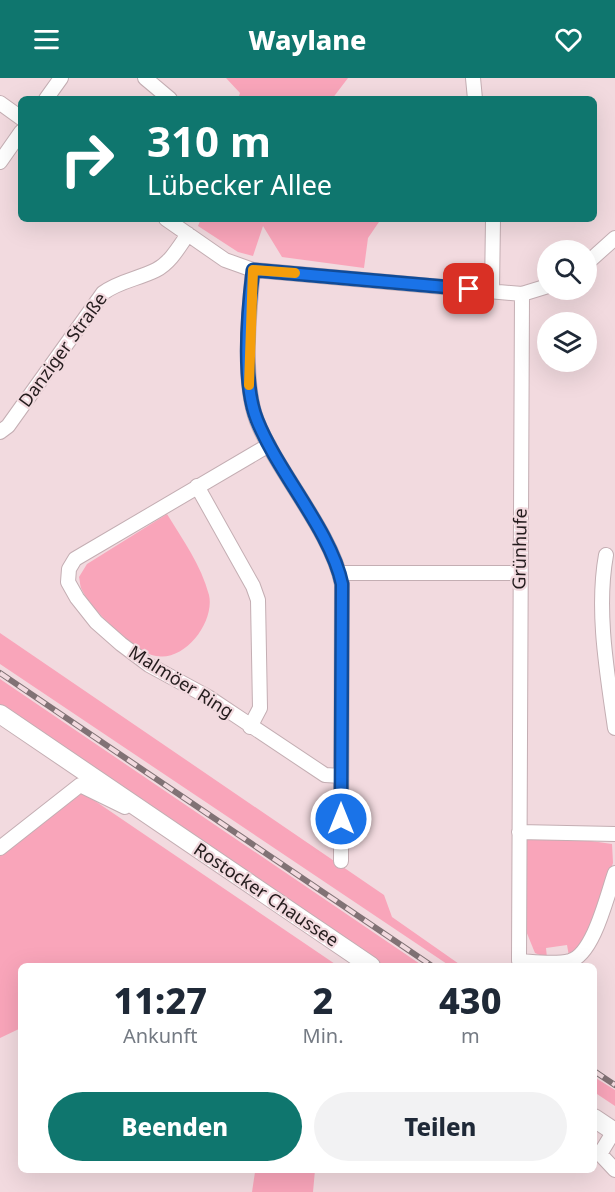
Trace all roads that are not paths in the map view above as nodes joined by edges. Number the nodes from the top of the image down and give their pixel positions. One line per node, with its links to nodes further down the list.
1 (61, 78): 4 (street)
2 (145, 78): 5 (street)
3 (473, 78): 6 (street)
4 (48, 96)
5 (166, 96)
6 (475, 96)
7 (0, 104): 8 (street)
8 (18, 116)
9 (18, 136): 10 (street)
10 (0, 162)
11 (170, 222): 13 (street)
12 (493, 222): 18 (street)
13 (188, 234): 16 (street); 20 (street, Danziger Straße)
14 (615, 238): 15 (street)
15 (597, 254)
16 (253, 270): 18 (street); 21 (street)
17 (537, 289): 19 (street)
18 (492, 291): 19 (street)
19 (522, 294): 25 (street, Grünhufe)
20 (0, 432)
21 (269, 445): 22 (street, Malmöer Ring); 24 (street)
22 (197, 486): 27 (street); 27 (street, Malmöer Ring)
23 (606, 555): 28 (street)
24 (339, 573): 25 (street); 29 (street)
25 (519, 573): 31 (street, Grünhufe)
26 (0, 714): 30 (main road, Rostocker Chaussee)
27 (250, 726): 29 (street, Malmöer Ring)
28 (615, 728)
29 (341, 776): 34 (street)
30 (162, 824): 33 (street, Rostocker Chaussee); 36 (main road, Rostocker Chaussee)
31 (519, 832): 32 (street); 35 (street, Grünhufe)
32 (615, 834)
33 (0, 849)
34 (342, 861)
35 (615, 873)
36 (367, 963)
37 (597, 1120): 38 (main road)
38 (615, 1132): 39 (street)
39 (615, 1170)

